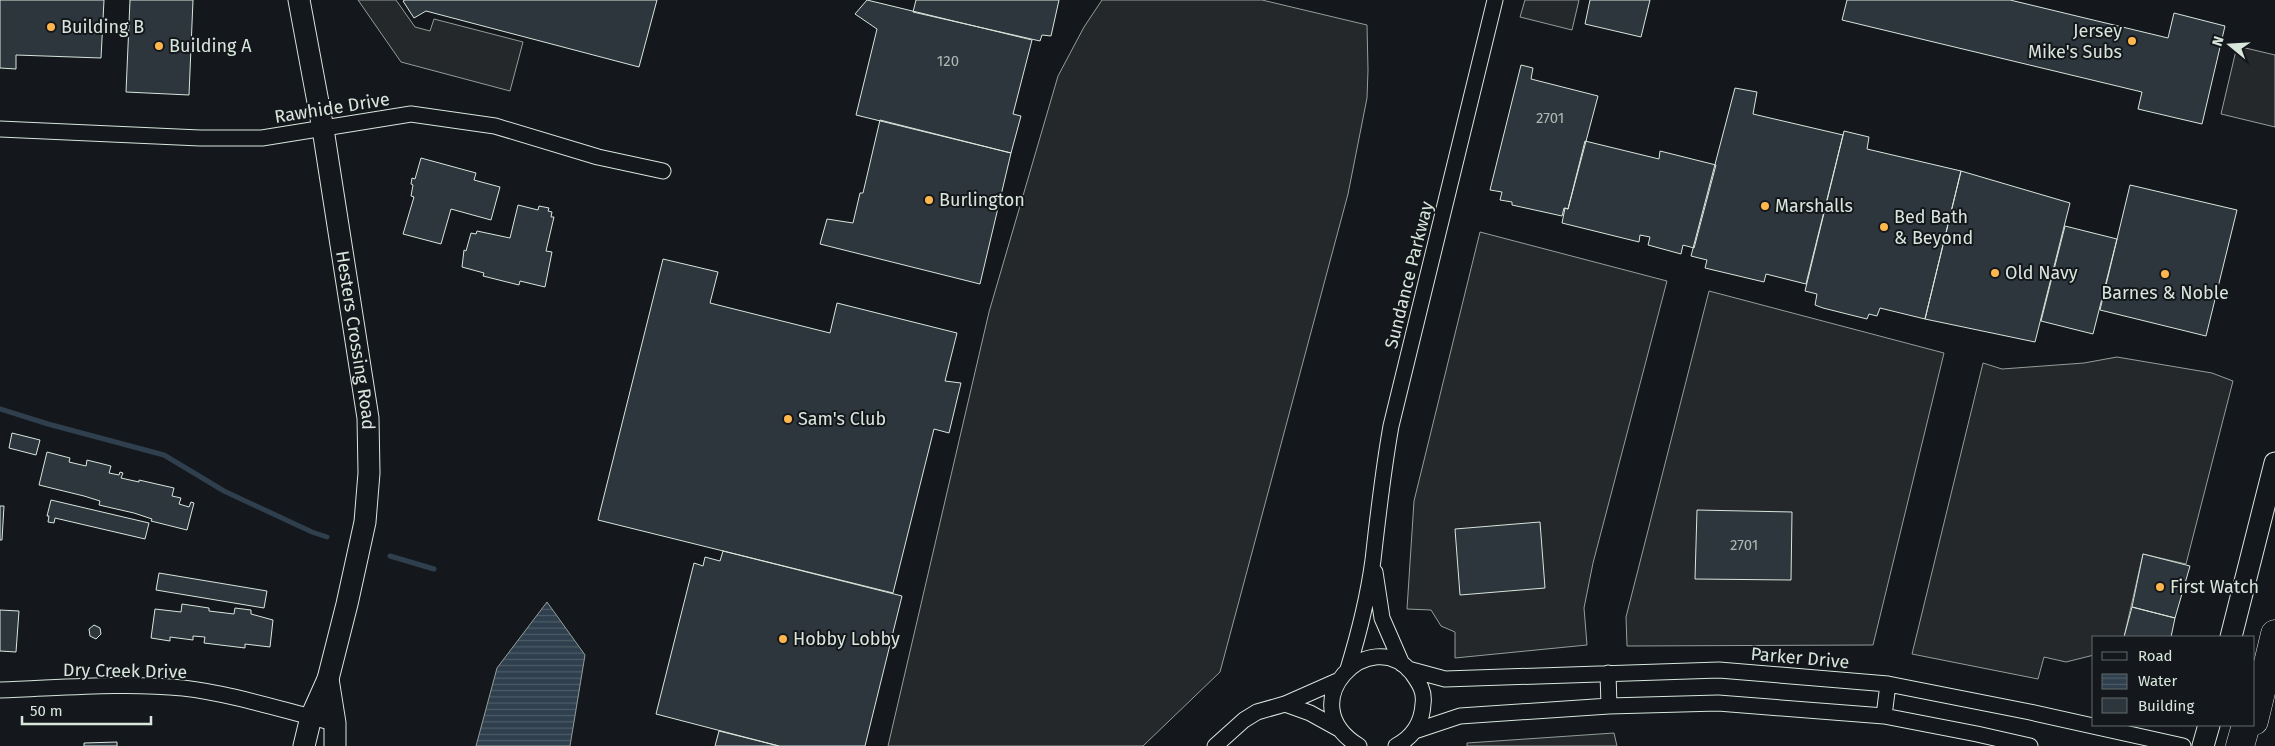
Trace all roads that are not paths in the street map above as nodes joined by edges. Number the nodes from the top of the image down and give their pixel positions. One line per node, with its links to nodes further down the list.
1 (299, 0): 4 (street, Hesters Crossing Road)
2 (1495, 0): 7 (street, Sundance Parkway)
3 (0, 129): 4 (street, Rawhide Drive)
4 (323, 129): 5 (street, Rawhide Drive); 14 (street, Hesters Crossing Road)
5 (663, 171)
6 (2275, 462): 10 (street)
7 (1373, 561): 11 (street, Sundance Parkway); 12 (street, Sundance Parkway)
8 (2275, 627): 18 (highway)
9 (2275, 634): 23 (highway)
10 (2231, 636)
11 (1405, 666): 12 (street, Parker Drive); 13 (street, Parker Drive); 30 (street, Sundance Parkway)
12 (1348, 669): 15 (street)
13 (1608, 673): 16 (street, Parker Drive); 20 (street)
14 (328, 679): 22 (street, Hesters Crossing Road); 24 (street, Hesters Crossing Road)
15 (1337, 681): 19 (street); 31 (street)
16 (1888, 684): 21 (street); 25 (street, Parker Drive)
17 (0, 690): 22 (street, Dry Creek Drive)
18 (2255, 696)
19 (1285, 704): 31 (street); 34 (street)
20 (1609, 706): 21 (street); 30 (street)
21 (1884, 716): 36 (street)
22 (311, 717): 24 (street, Dry Creek Drive); 32 (street, Hesters Crossing Road)
23 (2255, 717)
24 (335, 723): 33 (street, Hesters Crossing Road)
25 (2092, 726)
26 (2093, 726): 37 (street, Parker Drive)
27 (2209, 726): 38 (street)
28 (2246, 726): 39 (highway)
29 (2253, 726): 40 (highway)
30 (1415, 731): 35 (street)
31 (1349, 740)
32 (304, 746)
33 (335, 746)
34 (1215, 746)
35 (1397, 746)
36 (2030, 746)
37 (2183, 746)
38 (2204, 746)
39 (2240, 746)
40 (2248, 746)

